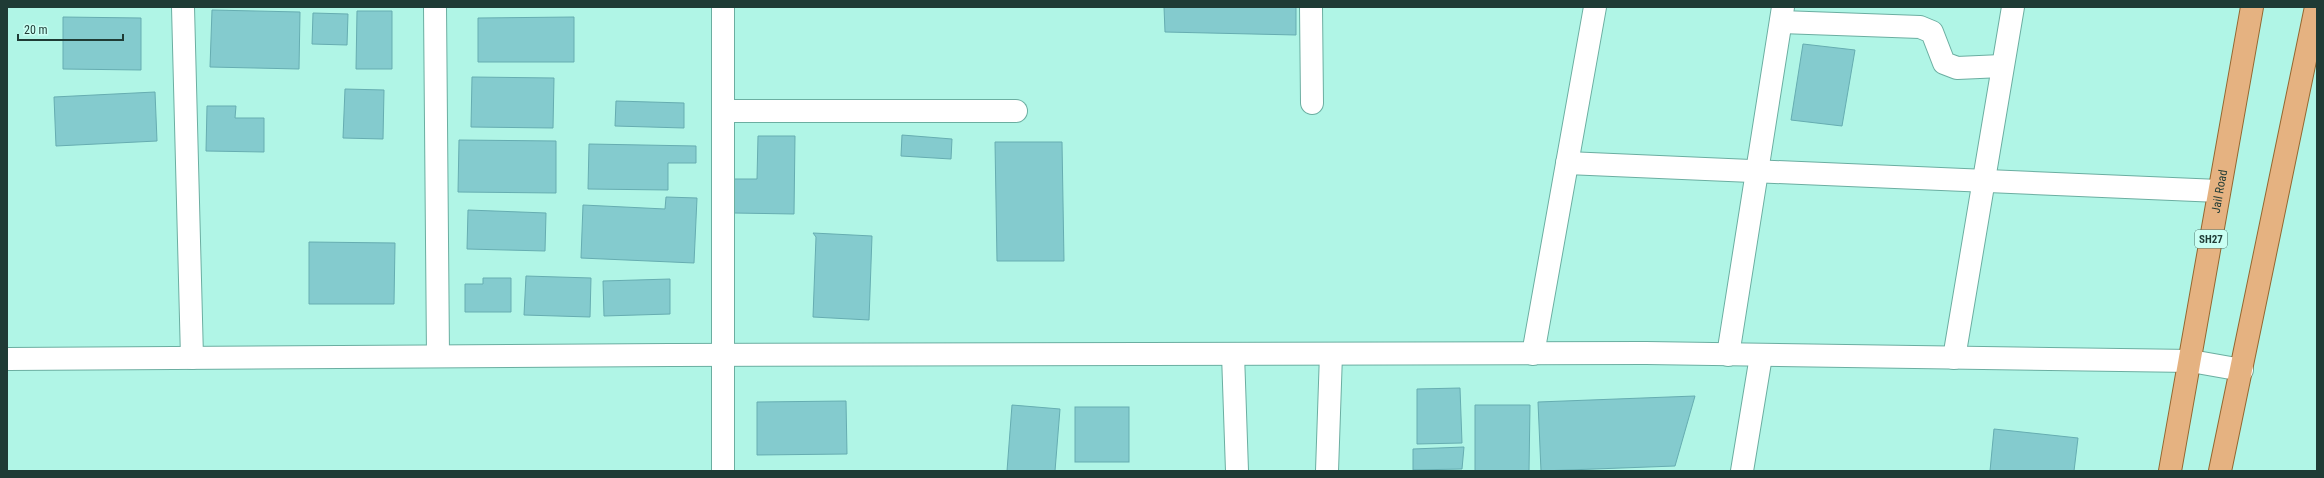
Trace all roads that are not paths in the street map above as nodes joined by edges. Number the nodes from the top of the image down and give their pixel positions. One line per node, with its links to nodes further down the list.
1 (183, 7): 25 (street)
2 (435, 7): 22 (street)
3 (723, 7): 12 (street)
4 (1311, 7): 11 (street)
5 (1595, 7): 14 (street)
6 (2013, 7): 10 (street)
7 (2252, 7): 17 (main road, Jail Road / SH27)
8 (2316, 7): 29 (main road)
9 (1782, 14): 10 (street); 15 (street)
10 (2002, 66): 16 (street)
11 (1312, 103)
12 (723, 111): 13 (street); 23 (street)
13 (1016, 111)
14 (1567, 163): 15 (street); 20 (street)
15 (1757, 172): 16 (street); 21 (street)
16 (1984, 181): 17 (street); 26 (street)
17 (2219, 191): 28 (main road, Jail Road / SH27)
18 (1233, 354): 19 (street); 23 (street); 31 (street)
19 (1331, 354): 20 (street); 32 (street)
20 (1533, 354): 21 (street)
21 (1728, 355): 24 (street)
22 (438, 356): 23 (street); 25 (street)
23 (722, 356): 30 (street)
24 (1761, 356): 26 (street); 33 (street)
25 (192, 358): 27 (street)
26 (1954, 358): 28 (street)
27 (7, 359)
28 (2190, 361): 29 (street); 34 (main road, Jail Road / SH27)
29 (2242, 370): 35 (main road)
30 (723, 471)
31 (1237, 471)
32 (1327, 471)
33 (1742, 471)
34 (2170, 471)
35 (2220, 471)

